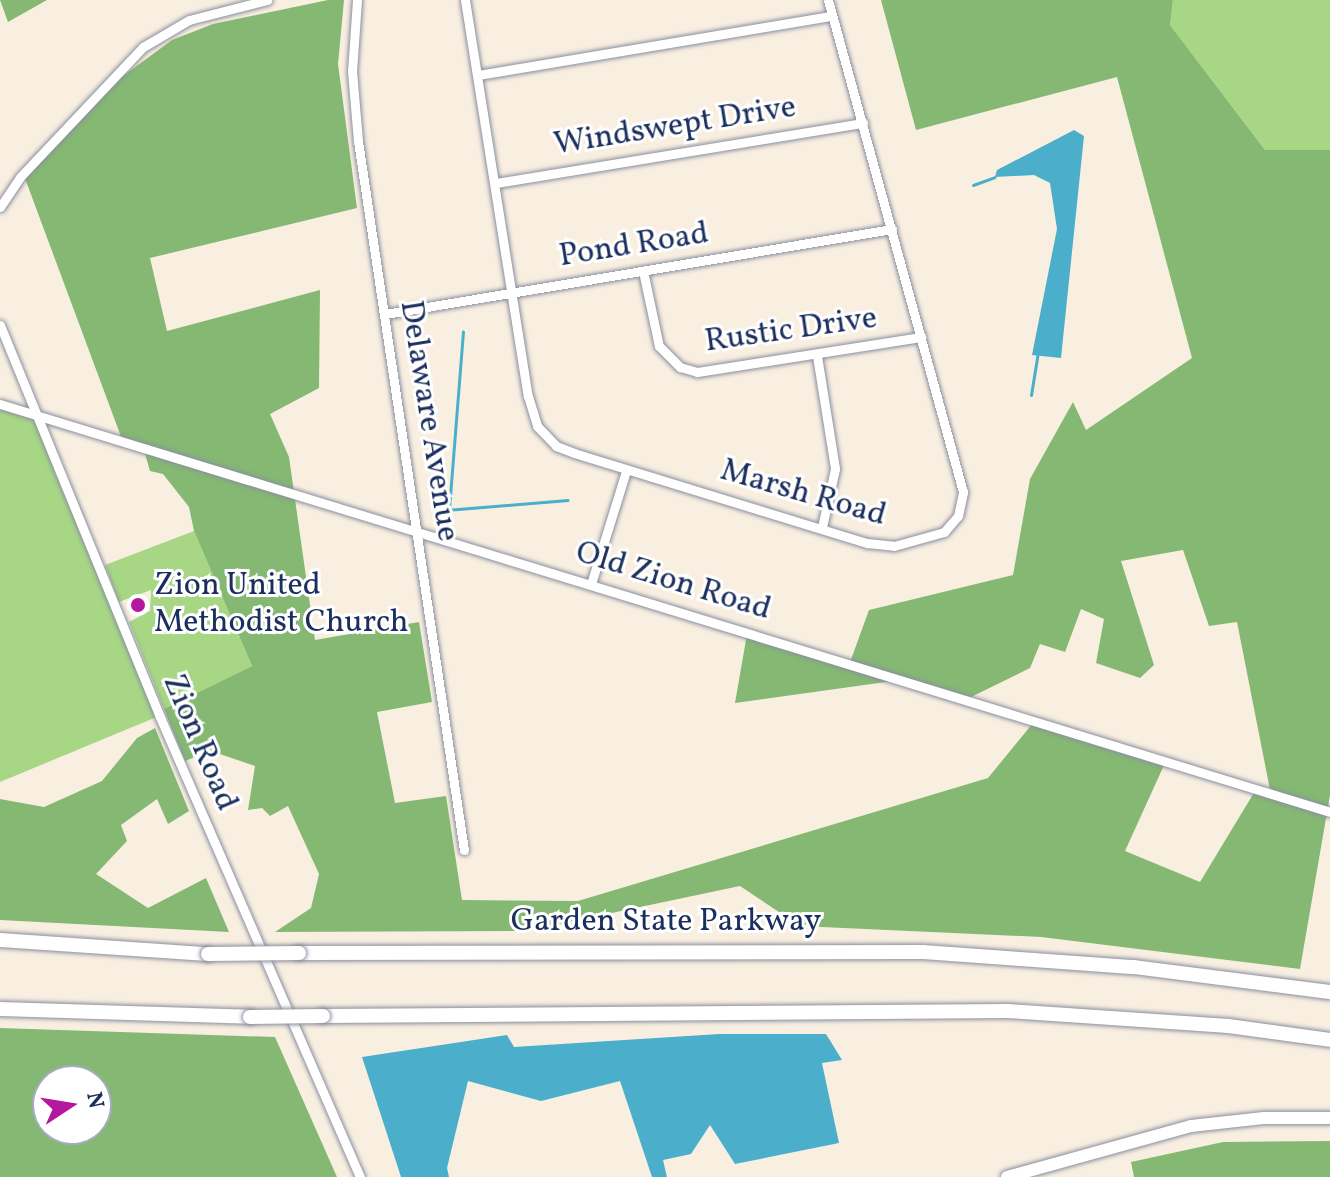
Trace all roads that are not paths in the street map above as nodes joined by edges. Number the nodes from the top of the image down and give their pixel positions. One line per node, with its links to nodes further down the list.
1 (267, 0): 9 (street)
2 (357, 0): 13 (street, Delaware Avenue)
3 (465, 0): 6 (street, Marsh Road)
4 (828, 0): 5 (street, Marsh Road)
5 (832, 16): 6 (street); 7 (street, Marsh Road)
6 (478, 75): 8 (street, Marsh Road)
7 (863, 123): 8 (street, Windswept Drive); 10 (street, Marsh Road)
8 (496, 183): 12 (street, Marsh Road)
9 (0, 207)
10 (892, 229): 11 (street, Pond Road); 15 (street, Marsh Road)
11 (643, 271): 12 (street, Pond Road); 16 (street, Rustic Drive)
12 (514, 292): 13 (street, Pond Road); 19 (street, Marsh Road)
13 (385, 314): 21 (street, Delaware Avenue)
14 (0, 325): 18 (street, Zion Road)
15 (921, 337): 16 (street, Rustic Drive); 20 (street, Marsh Road)
16 (817, 356): 20 (street)
17 (0, 404): 18 (street, Old Zion Road)
18 (36, 416): 21 (street, Old Zion Road); 30 (street, Zion Road)
19 (626, 471): 20 (street, Marsh Road); 22 (street)
20 (822, 527)
21 (420, 532): 22 (street, Old Zion Road); 24 (street, Delaware Avenue)
22 (591, 584): 23 (street, Old Zion Road)
23 (1330, 812)
24 (464, 850)
25 (0, 940): 26 (highway, Garden State Parkway, bridge)
26 (1330, 992)
27 (0, 1009): 28 (highway, bridge)
28 (1330, 1040)
29 (1330, 1118): 31 (main road)
30 (360, 1177)
31 (1007, 1177)

